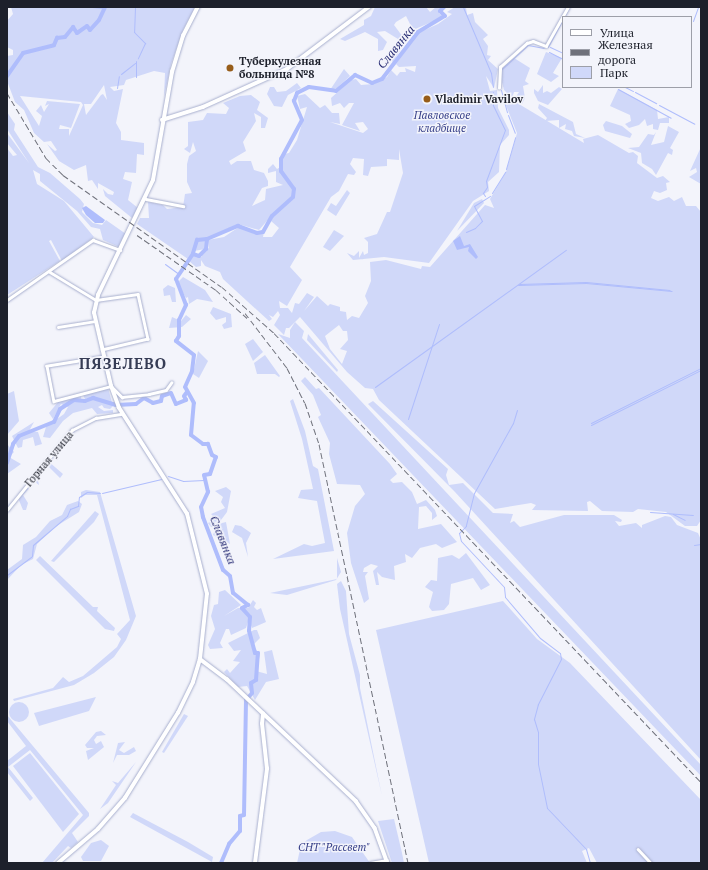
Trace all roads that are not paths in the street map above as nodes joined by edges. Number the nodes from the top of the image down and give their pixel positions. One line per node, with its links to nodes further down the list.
1 (198, 7): 7 (main road)
2 (369, 7): 7 (main road)
3 (568, 7): 4 (street)
4 (563, 16)
5 (562, 18): 6 (street)
6 (499, 88)
7 (162, 120): 8 (main road)
8 (146, 199): 9 (street); 10 (main road)
9 (183, 206)
10 (120, 250): 11 (street); 13 (main road)
11 (50, 272): 12 (street); 13 (street)
12 (7, 300)
13 (96, 300): 14 (main road); 16 (street)
14 (95, 321): 15 (street); 16 (main road)
15 (58, 327)
16 (102, 350): 17 (main road)
17 (104, 357): 19 (main road); 19 (street)
18 (170, 383): 19 (street)
19 (111, 386): 20 (main road)
20 (122, 414): 21 (street, Горная улица); 22 (main road)
21 (7, 510)
22 (200, 659): 23 (main road); 26 (main road)
23 (263, 714): 25 (main road); 27 (main road)
24 (638, 849): 29 (street)
25 (387, 861): 28 (street)
26 (58, 863)
27 (255, 863)
28 (370, 863)
29 (651, 863)

